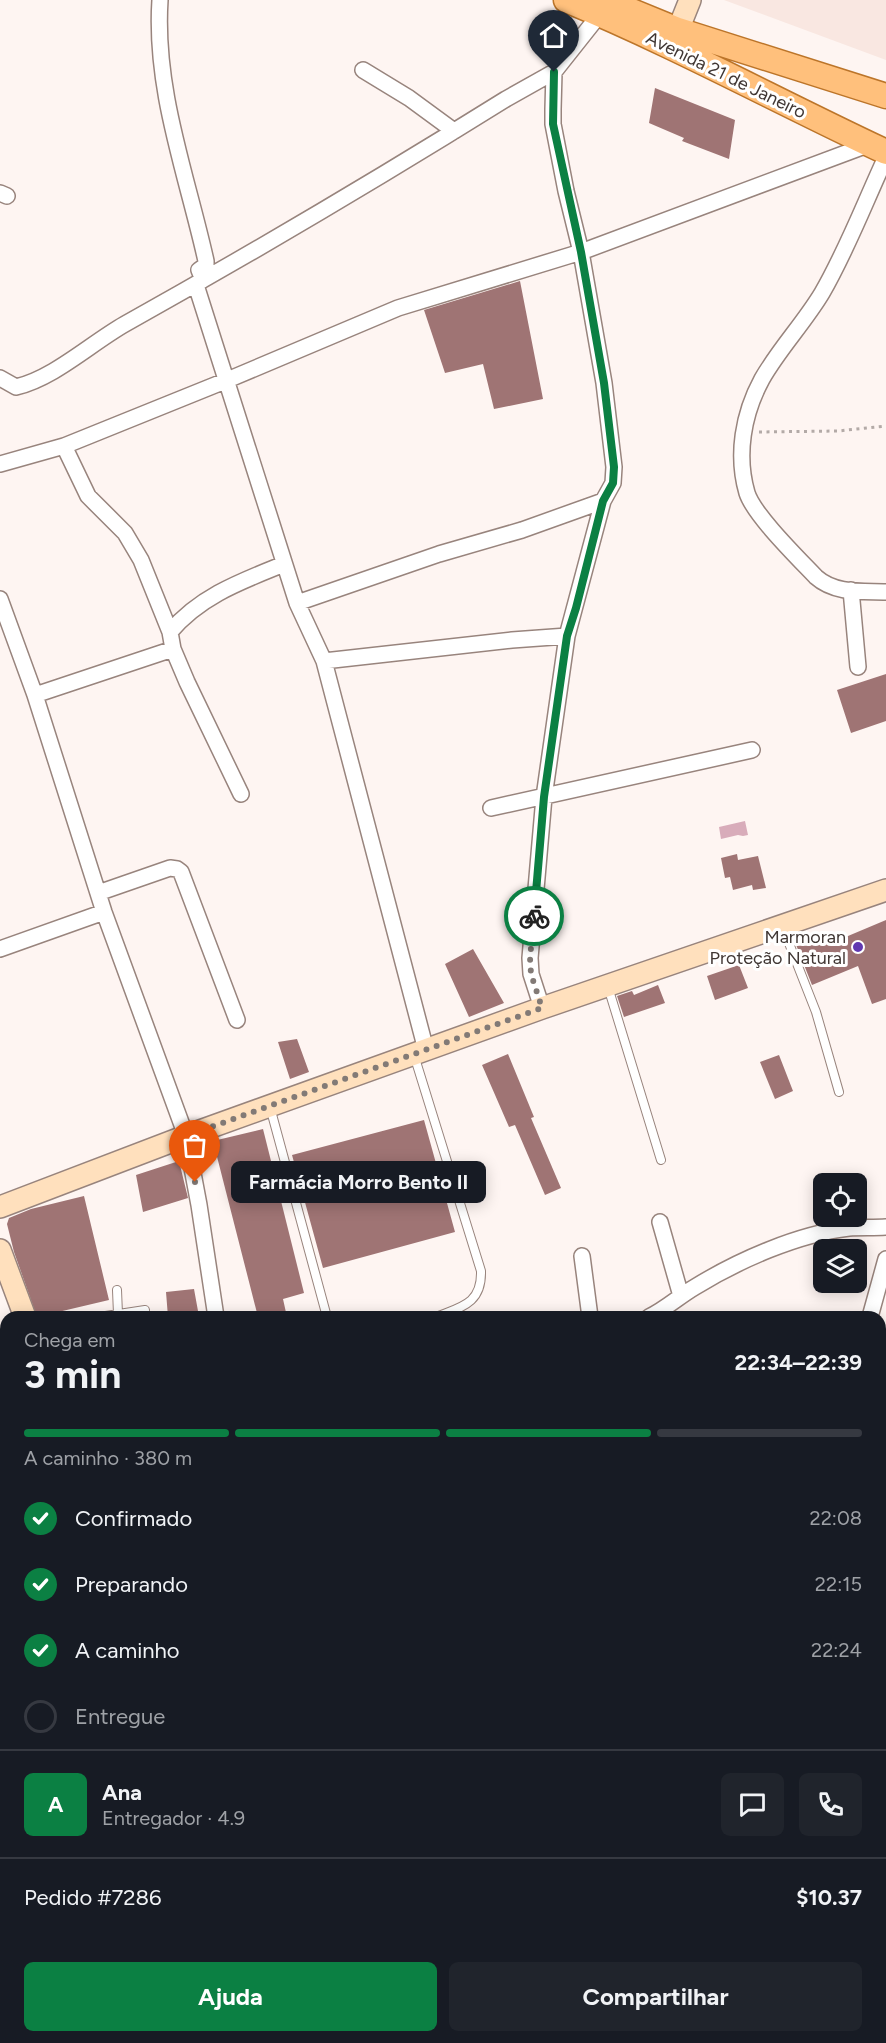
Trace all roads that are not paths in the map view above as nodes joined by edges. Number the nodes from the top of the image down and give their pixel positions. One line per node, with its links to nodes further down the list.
1 (160, 0): 14 (street)
2 (566, 0): 4 (main road, Avenida 21 de Janeiro)
3 (690, 0): 5 (street)
4 (603, 7): 5 (main road, Avenida 21 de Janeiro); 8 (street); 12 (main road, Avenida 21 de Janeiro)
5 (678, 30): 6 (main road, Avenida 21 de Janeiro)
6 (734, 48): 9 (main road, Avenida 21 de Janeiro); 10 (main road)
7 (363, 70): 11 (street)
8 (554, 72): 11 (street); 13 (street)
9 (886, 96)
10 (886, 102)
11 (454, 132): 14 (street)
12 (882, 149): 13 (street); 21 (street)
13 (581, 252): 16 (street); 19 (street)
14 (199, 282): 15 (street); 16 (street)
15 (0, 378)
16 (225, 381): 17 (street); 20 (street)
17 (64, 446): 18 (street); 25 (street)
18 (0, 464)
19 (603, 501): 24 (street); 26 (street)
20 (284, 564): 24 (street); 25 (street)
21 (851, 590): 22 (street); 29 (street)
22 (886, 592)
23 (0, 599): 30 (street)
24 (297, 603): 28 (street)
25 (170, 632): 27 (street)
26 (567, 636): 28 (street); 33 (street)
27 (173, 649): 30 (street); 32 (street)
28 (324, 661): 43 (street)
29 (858, 667)
30 (35, 695): 36 (street)
31 (752, 750): 33 (street)
32 (241, 794)
33 (544, 797): 34 (street); 41 (street)
34 (491, 808)
35 (886, 890): 38 (street)
36 (98, 892): 37 (street); 42 (street)
37 (105, 912): 39 (street); 46 (street)
38 (782, 927): 40 (street); 44 (lane)
39 (0, 949)
40 (608, 985): 41 (street); 47 (lane)
41 (542, 1008): 43 (street)
42 (237, 1020)
43 (420, 1052): 45 (street); 62 (lane)
44 (839, 1092)
45 (269, 1106): 46 (street); 61 (lane)
46 (186, 1136): 48 (street); 60 (street)
47 (661, 1160)
48 (0, 1207)
49 (660, 1222): 55 (street)
50 (886, 1227): 55 (street)
51 (0, 1250): 57 (street)
52 (582, 1256): 63 (street)
53 (886, 1259): 65 (street)
54 (117, 1290): 58 (lane)
55 (681, 1296): 64 (street)
56 (145, 1310): 59 (lane)
57 (23, 1311)
58 (118, 1311)
59 (138, 1311)
60 (215, 1311)
61 (325, 1311)
62 (451, 1311)
63 (589, 1311)
64 (669, 1311)
65 (872, 1311)

